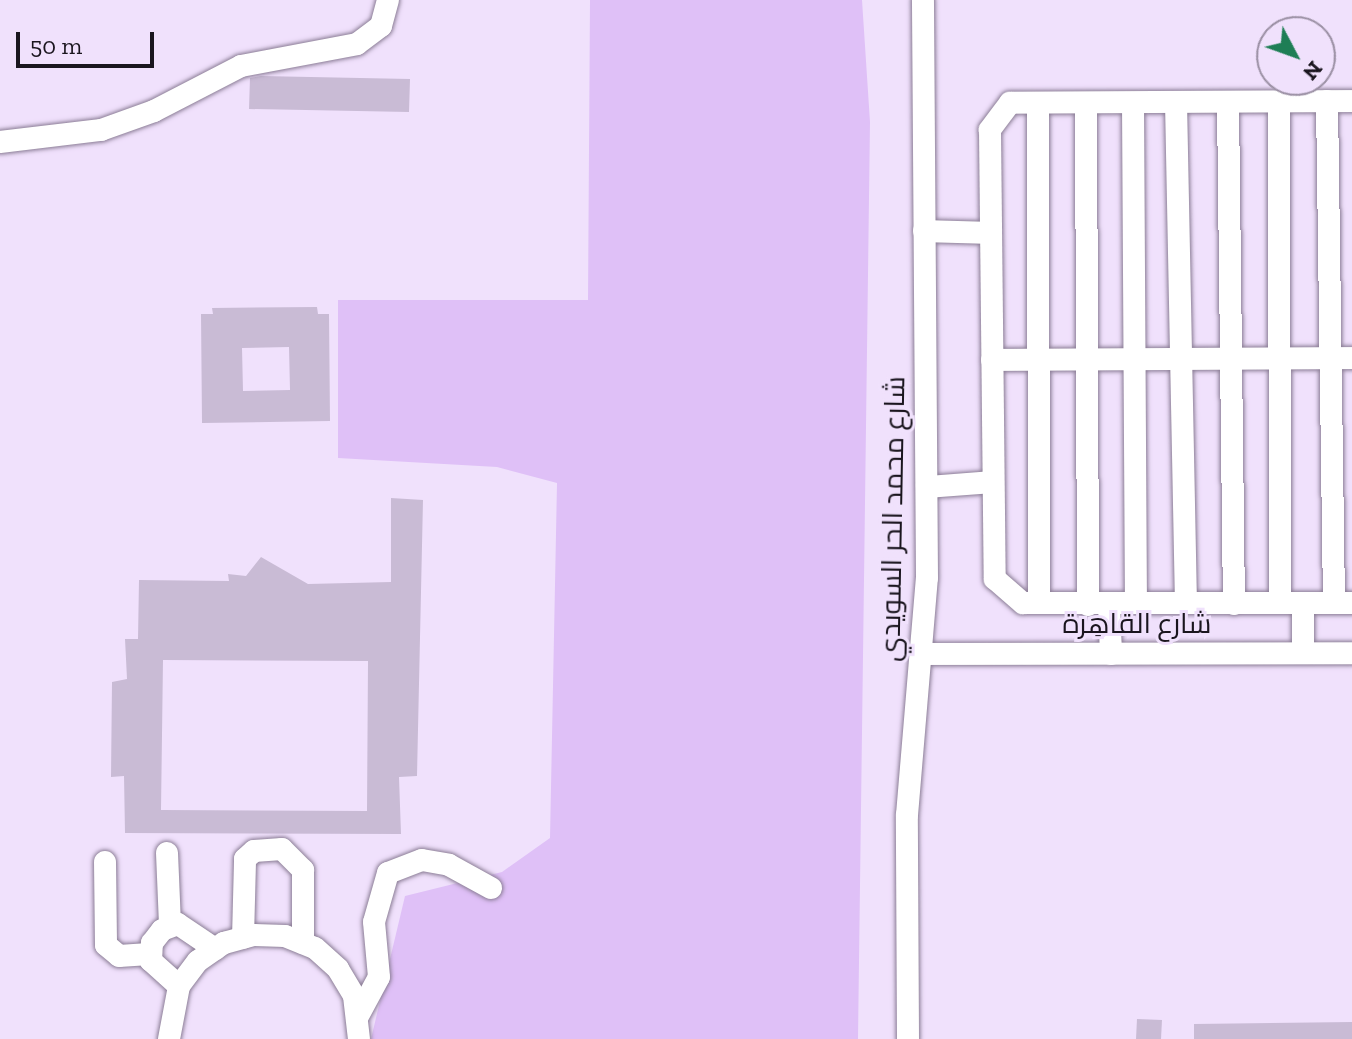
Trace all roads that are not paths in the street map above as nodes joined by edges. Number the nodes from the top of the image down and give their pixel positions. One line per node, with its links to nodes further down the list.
1 (388, 0): 11 (street)
2 (923, 0): 12 (street, شارع محمد الحر السويدي)
3 (1327, 101): 4 (street); 7 (street); 14 (street)
4 (1352, 101)
5 (1176, 102): 6 (street); 10 (street); 18 (street)
6 (1228, 102): 7 (street); 19 (street)
7 (1279, 102): 20 (street)
8 (1038, 103): 9 (street); 13 (street); 15 (street)
9 (1086, 103): 10 (street); 16 (street)
10 (1133, 103): 17 (street)
11 (0, 142)
12 (924, 231): 13 (street); 23 (street, شارع محمد الحر السويدي)
13 (991, 233): 21 (street)
14 (1341, 358): 20 (street); 28 (street)
15 (1039, 359): 16 (street); 21 (street); 24 (street)
16 (1085, 359): 17 (street); 29 (street)
17 (1136, 359): 18 (street); 25 (street)
18 (1181, 359): 19 (street); 26 (street)
19 (1233, 359): 20 (street); 30 (street)
20 (1282, 359): 27 (street)
21 (992, 360): 22 (street)
22 (992, 482): 23 (street); 24 (street)
23 (927, 487): 33 (street, شارع محمد الحر السويدي)
24 (1039, 603): 29 (street)
25 (1136, 603): 26 (street); 29 (street)
26 (1186, 603): 30 (street)
27 (1292, 603): 28 (street); 30 (street); 31 (street)
28 (1343, 603)
29 (1098, 604): 34 (street)
30 (1234, 604)
31 (1303, 653): 32 (street, شارع القاهِرة); 34 (street, شارع القاهِرة)
32 (1352, 653)
33 (923, 654): 34 (street, شارع القاهِرة); 47 (street, شارع محمد الحر السويدي)
34 (1111, 654)
35 (167, 853): 38 (street)
36 (105, 862): 42 (street)
37 (491, 888): 44 (street)
38 (170, 926): 41 (street); 42 (street)
39 (243, 938): 40 (street); 40 (street); 41 (street)
40 (303, 943): 44 (street)
41 (215, 949): 43 (street)
42 (149, 954): 43 (street)
43 (179, 986): 45 (street)
44 (358, 1016): 46 (street)
45 (164, 1034)
46 (359, 1039)
47 (908, 1039)

